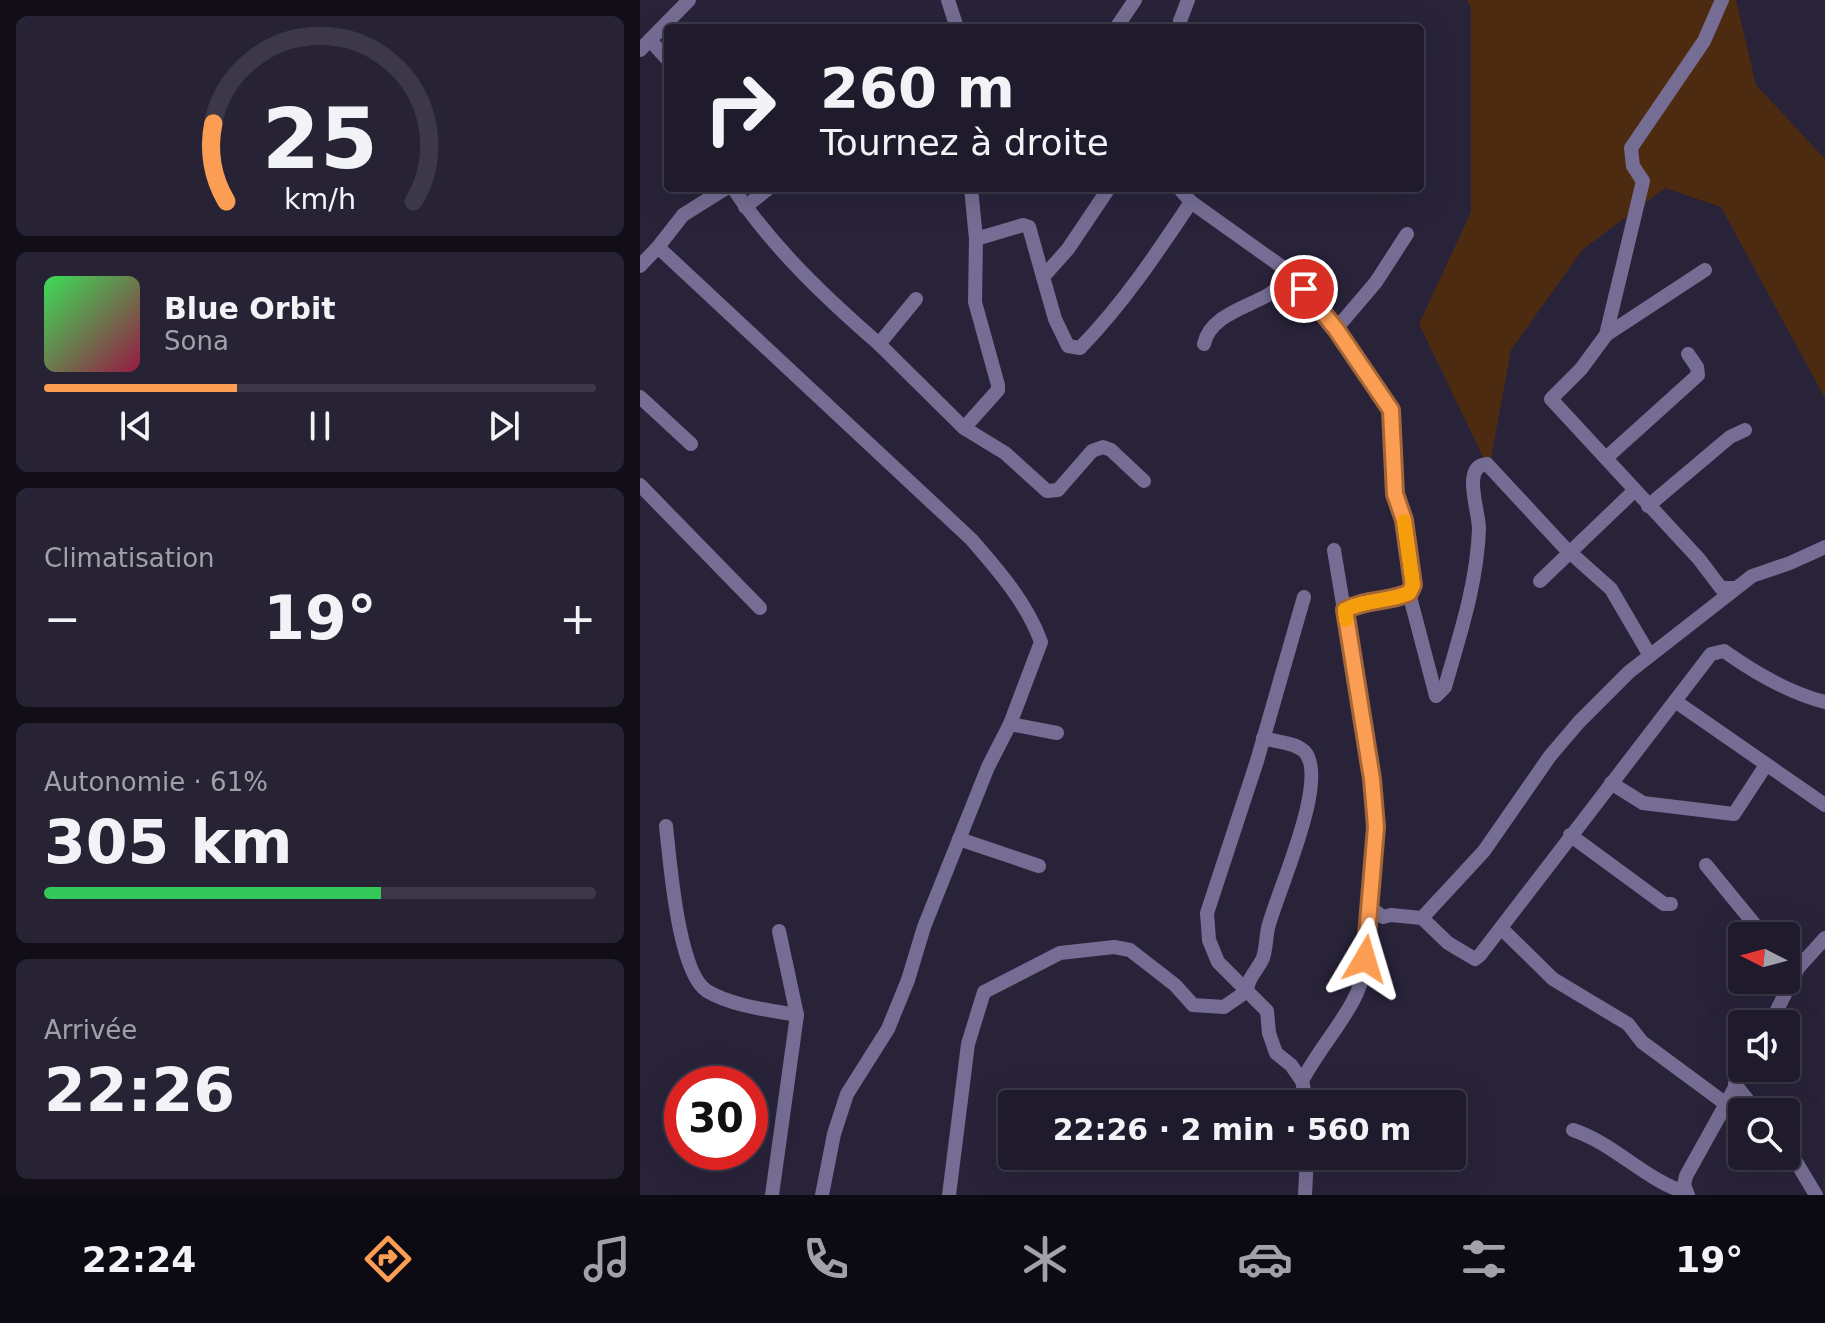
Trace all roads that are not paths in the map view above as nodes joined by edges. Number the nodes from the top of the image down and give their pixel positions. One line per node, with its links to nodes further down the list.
1 (689, 0): 6 (street)
2 (948, 0): 7 (street)
3 (1135, 0): 8 (street)
4 (1188, 0): 9 (street)
5 (1722, 0): 30 (street)
6 (666, 24)
7 (956, 24)
8 (1119, 24)
9 (1180, 24)
10 (664, 26): 11 (street)
11 (645, 45): 12 (street)
12 (664, 57)
13 (720, 192): 23 (street)
14 (736, 192): 20 (street)
15 (764, 192): 20 (street)
16 (971, 192): 22 (street)
17 (1106, 192): 27 (street)
18 (1182, 192): 19 (street)
19 (1191, 202): 26 (street); 27 (street)
20 (745, 207): 31 (street)
21 (1407, 234): 29 (street)
22 (976, 239): 27 (street); 35 (street)
23 (658, 247): 24 (street); 55 (street)
24 (640, 266)
25 (1705, 270): 30 (street)
26 (1292, 274): 29 (street); 32 (street)
27 (1043, 277)
28 (916, 299): 31 (street)
29 (1336, 329): 48 (street)
30 (1606, 335): 38 (street)
31 (879, 344): 35 (street)
32 (1204, 344)
33 (1688, 354): 38 (street)
34 (640, 397): 37 (street)
35 (964, 428): 39 (street)
36 (1745, 430): 42 (street)
37 (691, 444)
38 (1606, 458): 41 (street)
39 (1144, 481)
40 (640, 485): 50 (street)
41 (1634, 491): 42 (street); 45 (street)
42 (1648, 506): 47 (street)
43 (1825, 547): 47 (street)
44 (1334, 550): 51 (street)
45 (1569, 552): 46 (street); 48 (street); 52 (street)
46 (1540, 581)
47 (1734, 588): 52 (street)
48 (1409, 593): 51 (street)
49 (1304, 597): 57 (street)
50 (760, 608)
51 (1345, 610): 67 (street)
52 (1649, 654): 68 (street)
53 (1675, 701): 54 (street); 58 (street); 59 (street)
54 (1825, 702)
55 (1010, 724): 56 (street); 63 (street)
56 (1057, 733)
57 (1263, 738): 74 (street); 74 (street)
58 (1766, 765): 59 (street); 60 (street)
59 (1611, 783): 62 (street)
60 (1825, 805)
61 (666, 826): 75 (street)
62 (1570, 835): 66 (street); 70 (street)
63 (959, 839): 65 (street); 86 (street)
64 (1706, 865): 69 (street)
65 (1039, 866)
66 (1671, 904)
67 (1371, 908): 68 (street); 76 (street)
68 (1422, 918): 70 (street)
69 (1753, 922)
70 (1501, 928): 80 (street)
71 (779, 931): 75 (street)
72 (1825, 938): 73 (street)
73 (1800, 966)
74 (1247, 991): 76 (street); 87 (street)
75 (797, 1015): 85 (street)
76 (1302, 1081): 78 (street)
77 (1735, 1084): 79 (street); 80 (street)
78 (1304, 1090)
79 (1746, 1098)
80 (1726, 1104): 84 (street)
81 (1573, 1130): 84 (street)
82 (1800, 1168): 89 (street)
83 (1306, 1170): 88 (street)
84 (1687, 1194)
85 (772, 1195)
86 (822, 1195)
87 (949, 1195)
88 (1305, 1195)
89 (1816, 1195)

